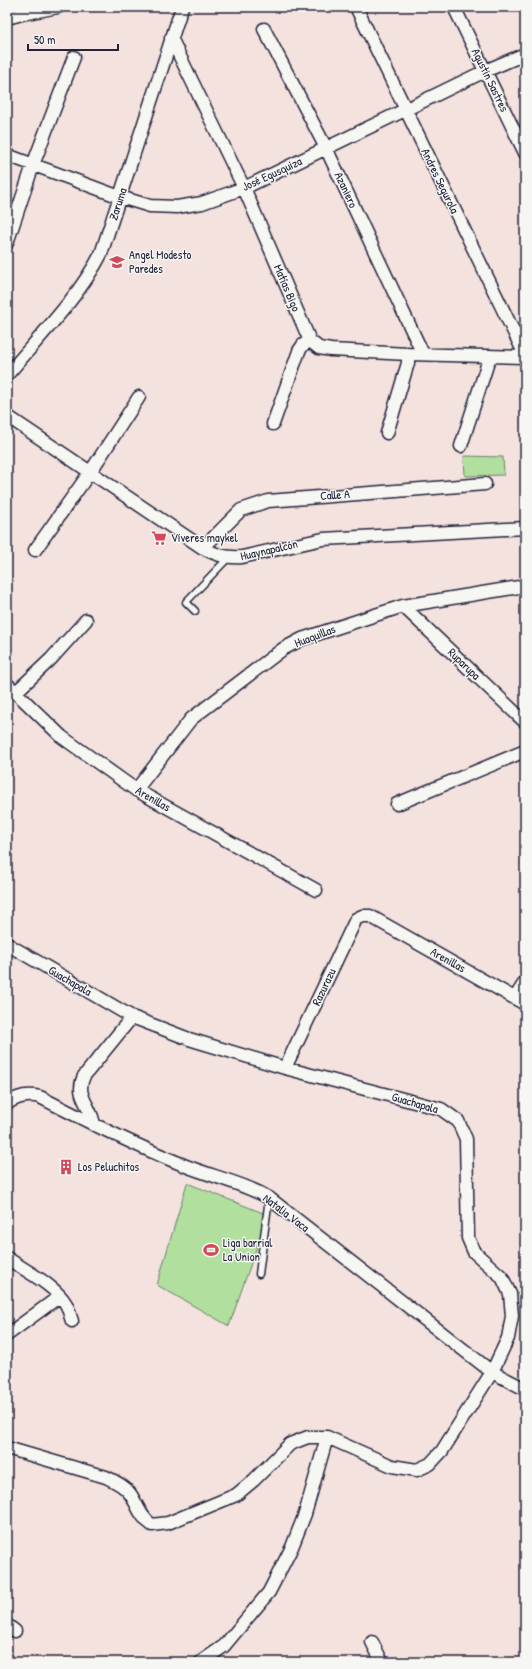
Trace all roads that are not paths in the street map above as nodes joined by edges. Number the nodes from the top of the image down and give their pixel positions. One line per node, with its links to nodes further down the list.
1 (58, 7): 5 (street)
2 (182, 7): 8 (street, Zaruma)
3 (356, 7): 12 (street, Andres Segurola)
4 (454, 7): 11 (street, Agustin Sastres)
5 (20, 10): 6 (street)
6 (7, 18)
7 (264, 29): 13 (street, Azaniero)
8 (171, 38): 17 (street, Matías Bigo); 18 (street, Zaruma)
9 (525, 54): 11 (street, José Egusquiza)
10 (74, 57): 16 (street)
11 (485, 71): 12 (street, José Egusquiza); 14 (street, Agustin Sastres)
12 (406, 110): 13 (street, José Egusquiza); 24 (street, Andres Segurola)
13 (326, 148): 17 (street, José Egusquiza); 22 (street, Azaniero)
14 (525, 153)
15 (7, 155): 16 (street, José Egusquiza)
16 (33, 165): 18 (street, José Egusquiza); 19 (street)
17 (244, 188): 18 (street, José Egusquiza); 20 (street, Matías Bigo)
18 (120, 197): 25 (street, Zaruma)
19 (7, 243)
20 (310, 341): 21 (street); 28 (street)
21 (408, 354): 22 (street); 29 (street)
22 (423, 354): 23 (street)
23 (490, 356): 24 (street); 30 (street)
24 (525, 356)
25 (7, 375)
26 (139, 397): 31 (street)
27 (7, 416): 31 (street, Huaynapalcón)
28 (273, 424)
29 (387, 433)
30 (461, 446)
31 (90, 471): 34 (street, Huaynapalcón); 35 (street)
32 (485, 484): 34 (street, Calle A)
33 (525, 528): 36 (street, Huaynapalcón)
34 (202, 548): 36 (street, Huaynapalcón)
35 (35, 550)
36 (228, 558): 39 (lane)
37 (525, 586): 38 (street, Huaquillas)
38 (403, 606): 42 (street, Ruparupa); 44 (street, Huaquillas)
39 (195, 612)
40 (86, 620): 41 (street)
41 (11, 688): 44 (street, Arenillas)
42 (525, 722)
43 (525, 751): 45 (street)
44 (136, 790): 46 (street, Arenillas)
45 (397, 804)
46 (316, 890)
47 (370, 916): 50 (street, Arenillas); 52 (street, Razurazu)
48 (7, 944): 51 (street, Guachapala)
49 (525, 982): 50 (street)
50 (520, 1001)
51 (132, 1017): 52 (street, Guachapala); 54 (street)
52 (285, 1068): 61 (street, Guachapala)
53 (7, 1104): 54 (street, Natalia Vaca)
54 (94, 1125): 55 (street, Natalia Vaca)
55 (269, 1198): 57 (lane); 61 (street, Natalia Vaca)
56 (7, 1258): 58 (street)
57 (258, 1274)
58 (60, 1296): 59 (street); 60 (street)
59 (72, 1321)
60 (7, 1335)
61 (492, 1372): 62 (street, Natalia Vaca); 63 (street, Guachapala)
62 (525, 1389)
63 (327, 1437): 64 (street); 66 (street)
64 (7, 1448)
65 (372, 1642): 67 (street)
66 (201, 1662)
67 (382, 1662)

